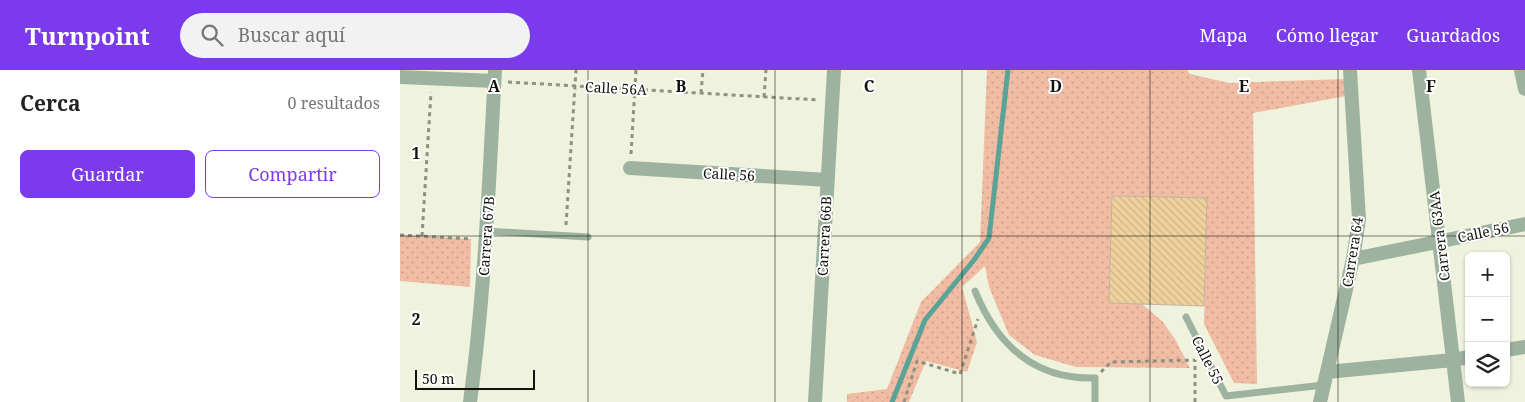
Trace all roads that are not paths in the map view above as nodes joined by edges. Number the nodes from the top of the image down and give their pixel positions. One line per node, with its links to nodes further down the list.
1 (834, 70): 9 (street, Carrera 66B)
2 (1350, 70): 14 (street, Carrera 64)
3 (1419, 70): 13 (street, Carrera 63AA)
4 (1521, 70): 7 (street)
5 (494, 76): 6 (street); 11 (street, Carrera 67B)
6 (400, 77)
7 (1525, 89)
8 (630, 168): 9 (street, Calle 56)
9 (828, 180): 23 (street, Carrera 66B)
10 (1525, 224): 13 (street, Calle 56)
11 (486, 235): 12 (lane); 22 (street, Carrera 67B)
12 (588, 237)
13 (1439, 241): 14 (street, Calle 56); 20 (street, Carrera 63AA)
14 (1353, 258): 21 (street, Carrera 64)
15 (975, 291): 24 (lane)
16 (1186, 317): 21 (lane, Calle 55)
17 (1525, 347): 18 (street)
18 (1510, 349)
19 (1465, 358): 20 (street, Calle 55)
20 (1453, 360): 21 (street, Calle 55); 26 (street, Carrera 63AA)
21 (1325, 378): 25 (street, Carrera 64)
22 (470, 402)
23 (815, 402)
24 (1095, 402)
25 (1320, 402)
26 (1458, 402)

